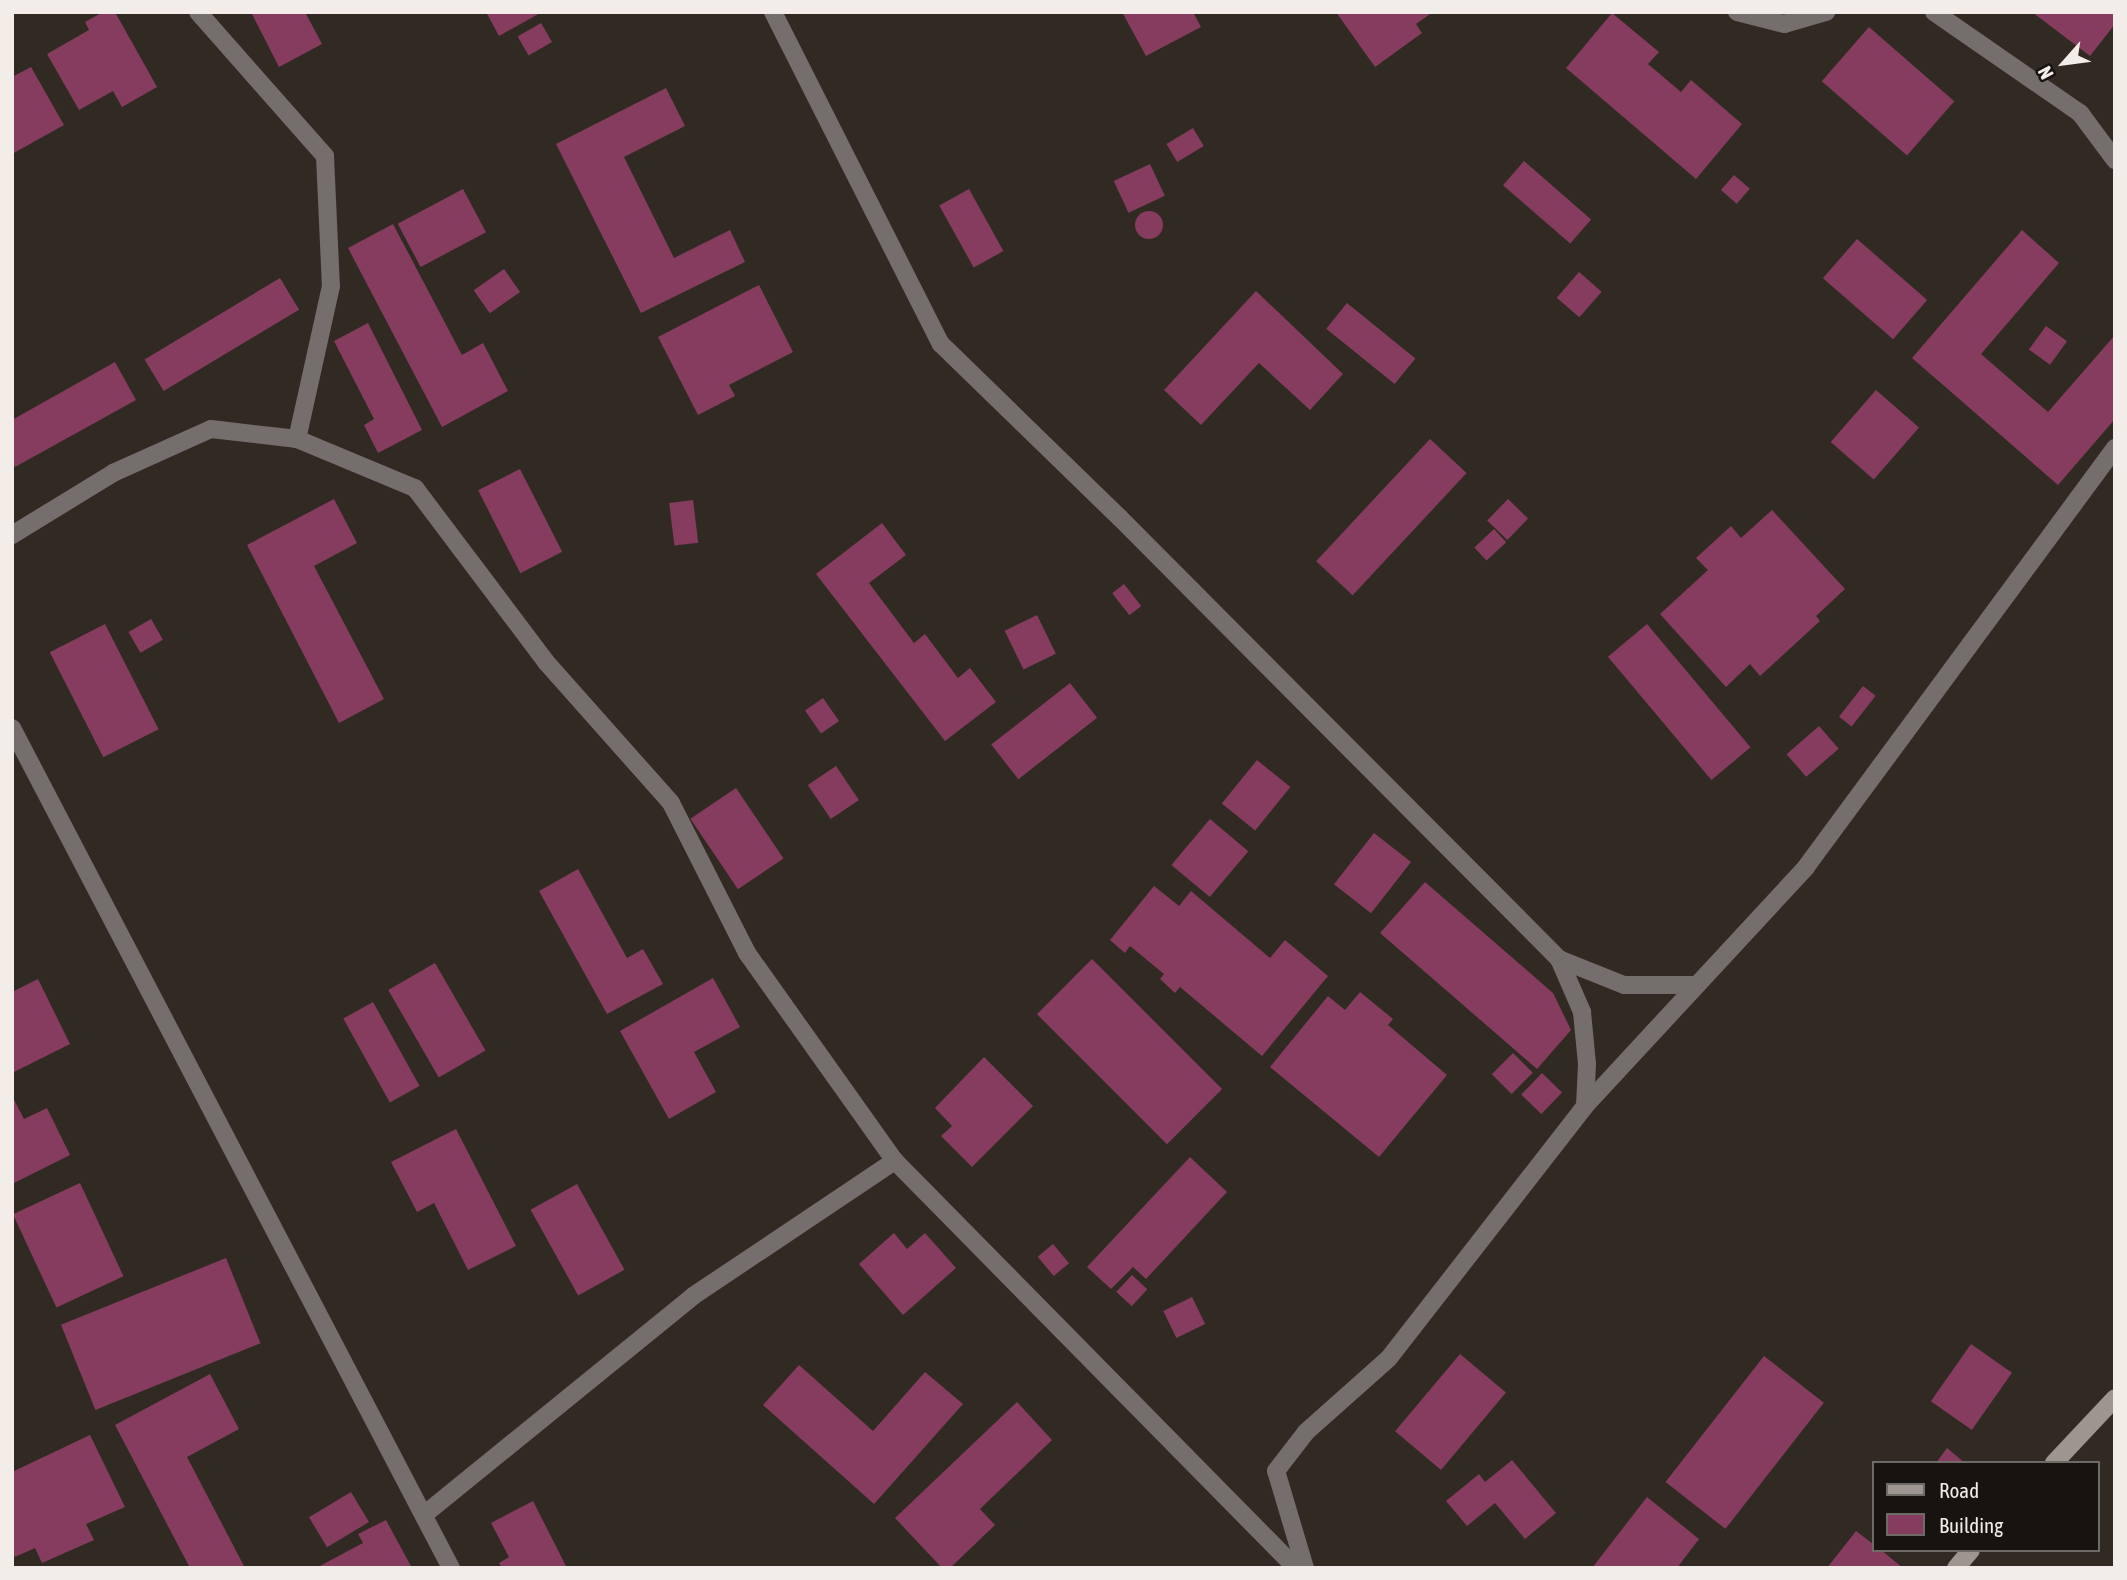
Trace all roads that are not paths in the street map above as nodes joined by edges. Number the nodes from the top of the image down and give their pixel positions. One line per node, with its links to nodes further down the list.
1 (198, 12): 7 (street)
2 (774, 12): 11 (street)
3 (1737, 12): 4 (street)
4 (1826, 12)
5 (1934, 12): 6 (street)
6 (2115, 160)
7 (297, 439): 9 (street); 14 (street)
8 (2115, 448): 12 (street)
9 (12, 535)
10 (12, 728): 17 (street)
11 (1559, 959): 12 (street); 13 (street)
12 (1696, 985): 13 (street)
13 (1585, 1106): 21 (street)
14 (895, 1161): 17 (street); 20 (street)
15 (2115, 1398): 16 (street)
16 (2056, 1461)
17 (425, 1514): 19 (street)
18 (1969, 1552): 22 (street)
19 (451, 1568)
20 (1296, 1568)
21 (1305, 1568)
22 (1956, 1568)

